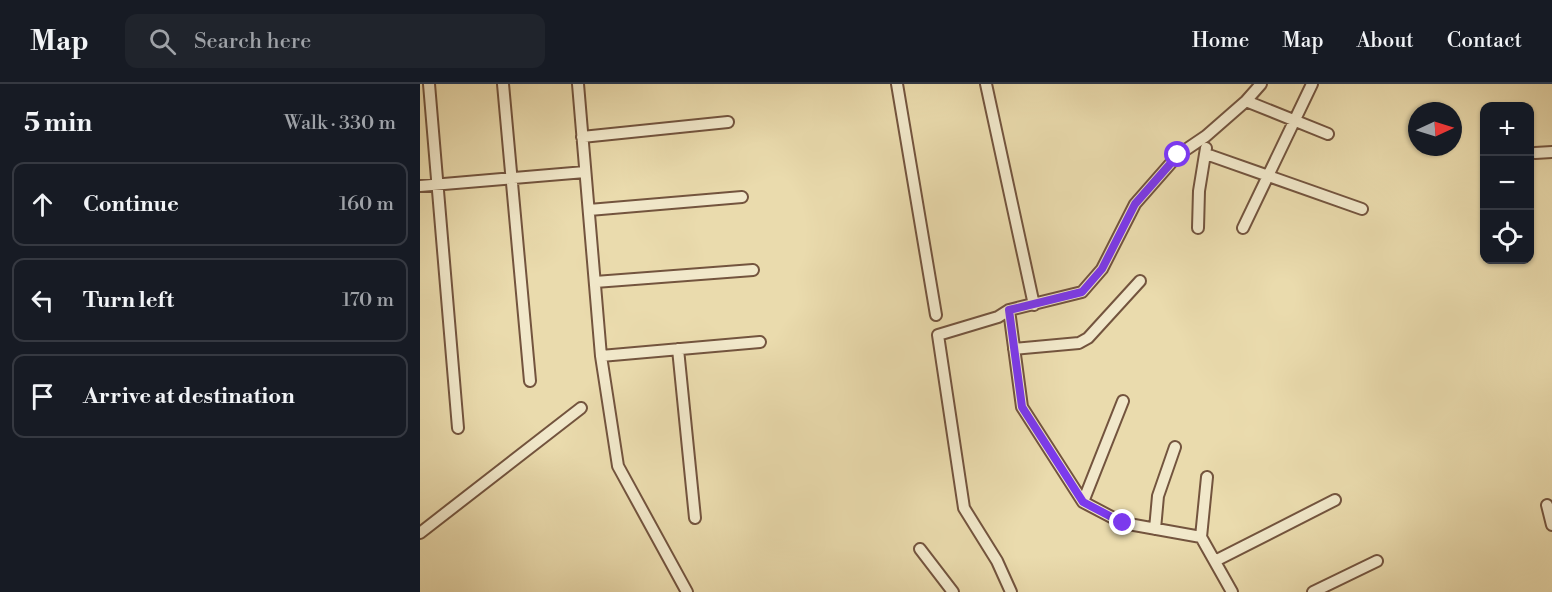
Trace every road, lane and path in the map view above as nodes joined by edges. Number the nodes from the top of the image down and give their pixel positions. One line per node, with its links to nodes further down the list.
1 (429, 84): 20 (street)
2 (503, 84): 19 (street)
3 (578, 84): 13 (street)
4 (897, 84): 32 (street)
5 (986, 84): 30 (street)
6 (1261, 84): 8 (street)
7 (1312, 84): 9 (street)
8 (1246, 101): 9 (street); 12 (street)
9 (1294, 120): 11 (street); 18 (street)
10 (728, 122): 13 (street)
11 (1328, 134)
12 (1206, 136): 16 (street); 30 (street)
13 (582, 137): 17 (street)
14 (1552, 152): 15 (street)
15 (1535, 153)
16 (1206, 154): 18 (street); 25 (street)
17 (585, 172): 19 (street); 24 (street)
18 (1268, 176): 23 (street); 26 (street)
19 (512, 178): 20 (street); 37 (street)
20 (437, 184): 21 (street); 40 (street)
21 (420, 186)
22 (742, 196): 24 (street)
23 (1362, 209)
24 (589, 210): 29 (street)
25 (1198, 228)
26 (1243, 228)
27 (753, 270): 29 (street)
28 (1140, 280): 35 (street)
29 (595, 282): 36 (street)
30 (1034, 305): 31 (street)
31 (1009, 310): 35 (street); 56 (street)
32 (936, 315)
33 (760, 342): 34 (street)
34 (678, 349): 36 (street); 46 (street)
35 (1014, 349): 44 (street)
36 (601, 356): 54 (street)
37 (530, 381)
38 (1124, 401): 44 (street)
39 (582, 408): 49 (street)
40 (458, 428)
41 (1175, 447): 48 (street)
42 (1207, 477): 50 (street)
43 (1335, 500): 52 (street)
44 (1083, 502): 48 (street)
45 (1547, 505): 47 (street)
46 (695, 518)
47 (1552, 525)
48 (1155, 529): 50 (street)
49 (420, 533)
50 (1201, 537): 52 (street)
51 (920, 549): 55 (street)
52 (1215, 561): 57 (street)
53 (1377, 561): 58 (street)
54 (687, 592)
55 (953, 592)
56 (1011, 592)
57 (1232, 592)
58 (1313, 592)

